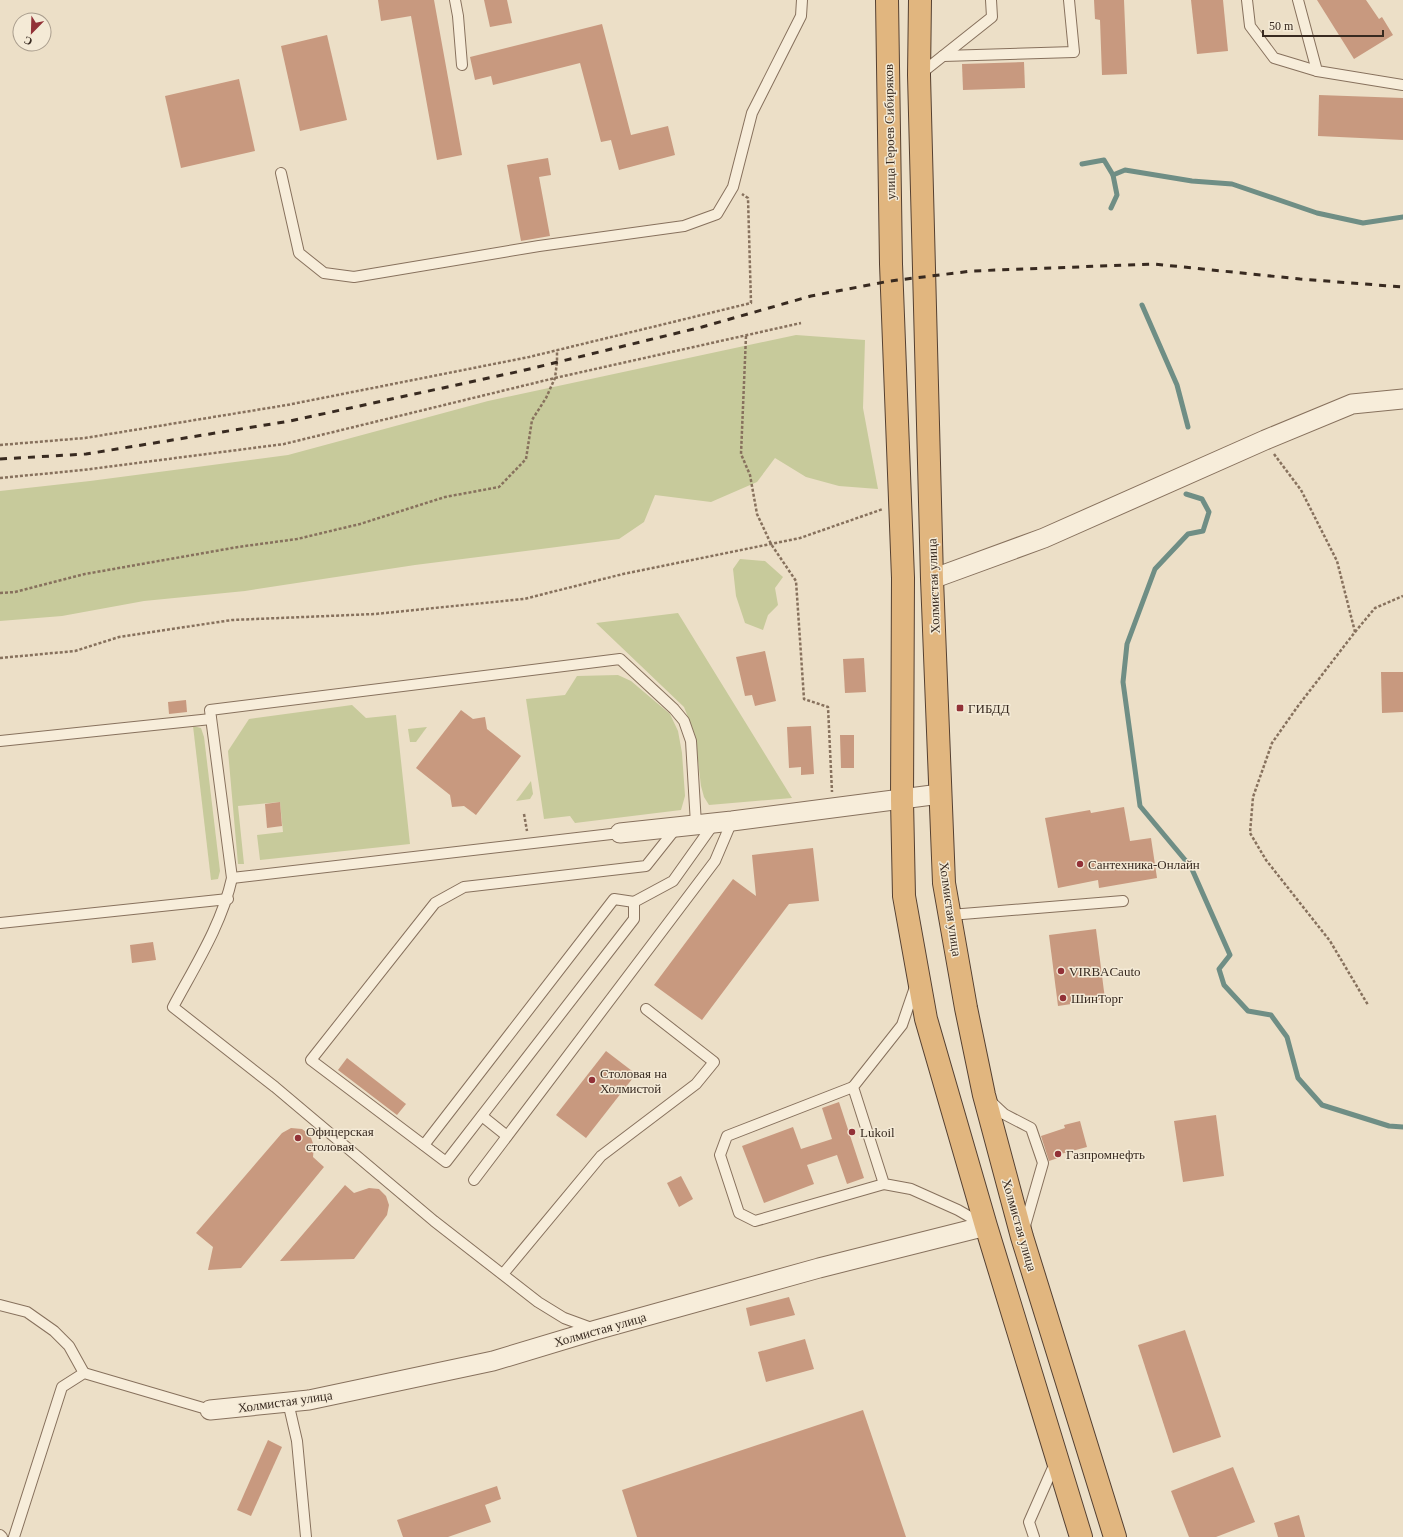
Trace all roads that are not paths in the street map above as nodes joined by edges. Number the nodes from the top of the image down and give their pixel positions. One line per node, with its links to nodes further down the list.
1 (455, 0): 10 (lane)
2 (802, 0): 14 (lane)
3 (887, 0): 20 (highway, улица Героев Сибиряков)
4 (920, 0): 12 (highway)
5 (991, 0): 9 (lane)
6 (1069, 0): 9 (lane)
7 (1247, 0): 11 (lane)
8 (1298, 0): 11 (lane)
9 (943, 56): 12 (lane)
10 (462, 65)
11 (1316, 71): 13 (lane)
12 (919, 75): 16 (highway, Холмистая улица)
13 (1403, 85)
14 (281, 173)
15 (1403, 399): 16 (street)
16 (932, 579): 19 (highway, Холмистая улица)
17 (211, 719): 18 (lane); 22 (lane); 24 (lane)
18 (0, 741)
19 (940, 794): 20 (street); 28 (highway, Холмистая улица)
20 (902, 800): 21 (street); 30 (highway)
21 (723, 821): 22 (street); 27 (lane); 35 (lane)
22 (687, 825): 23 (street); 36 (lane)
23 (620, 833): 24 (lane)
24 (232, 878): 25 (lane)
25 (228, 899): 29 (lane); 41 (lane)
26 (1123, 901): 28 (lane)
27 (634, 902): 34 (lane); 36 (lane)
28 (950, 915): 33 (highway, Холмистая улица)
29 (0, 923)
30 (919, 978): 32 (lane); 39 (highway)
31 (646, 1009): 41 (lane)
32 (852, 1087): 38 (lane); 38 (lane)
33 (984, 1094): 40 (highway, Холмистая улица); 40 (lane)
34 (482, 1116): 35 (lane); 36 (lane)
35 (507, 1136): 37 (lane)
36 (424, 1145)
37 (474, 1180)
38 (884, 1184): 39 (lane)
39 (986, 1226): 43 (street, Холмистая улица); 47 (highway)
40 (1022, 1237): 52 (highway, Холмистая улица)
41 (503, 1274): 43 (lane)
42 (0, 1305): 44 (lane)
43 (596, 1330): 45 (street, Холмистая улица)
44 (84, 1373): 46 (lane); 48 (lane)
45 (288, 1402): 46 (street, Холмистая улица); 49 (lane)
46 (210, 1410)
47 (1057, 1459): 50 (lane); 51 (highway)
48 (14, 1537)
49 (306, 1537)
50 (1034, 1537)
51 (1081, 1537)
52 (1115, 1537)

